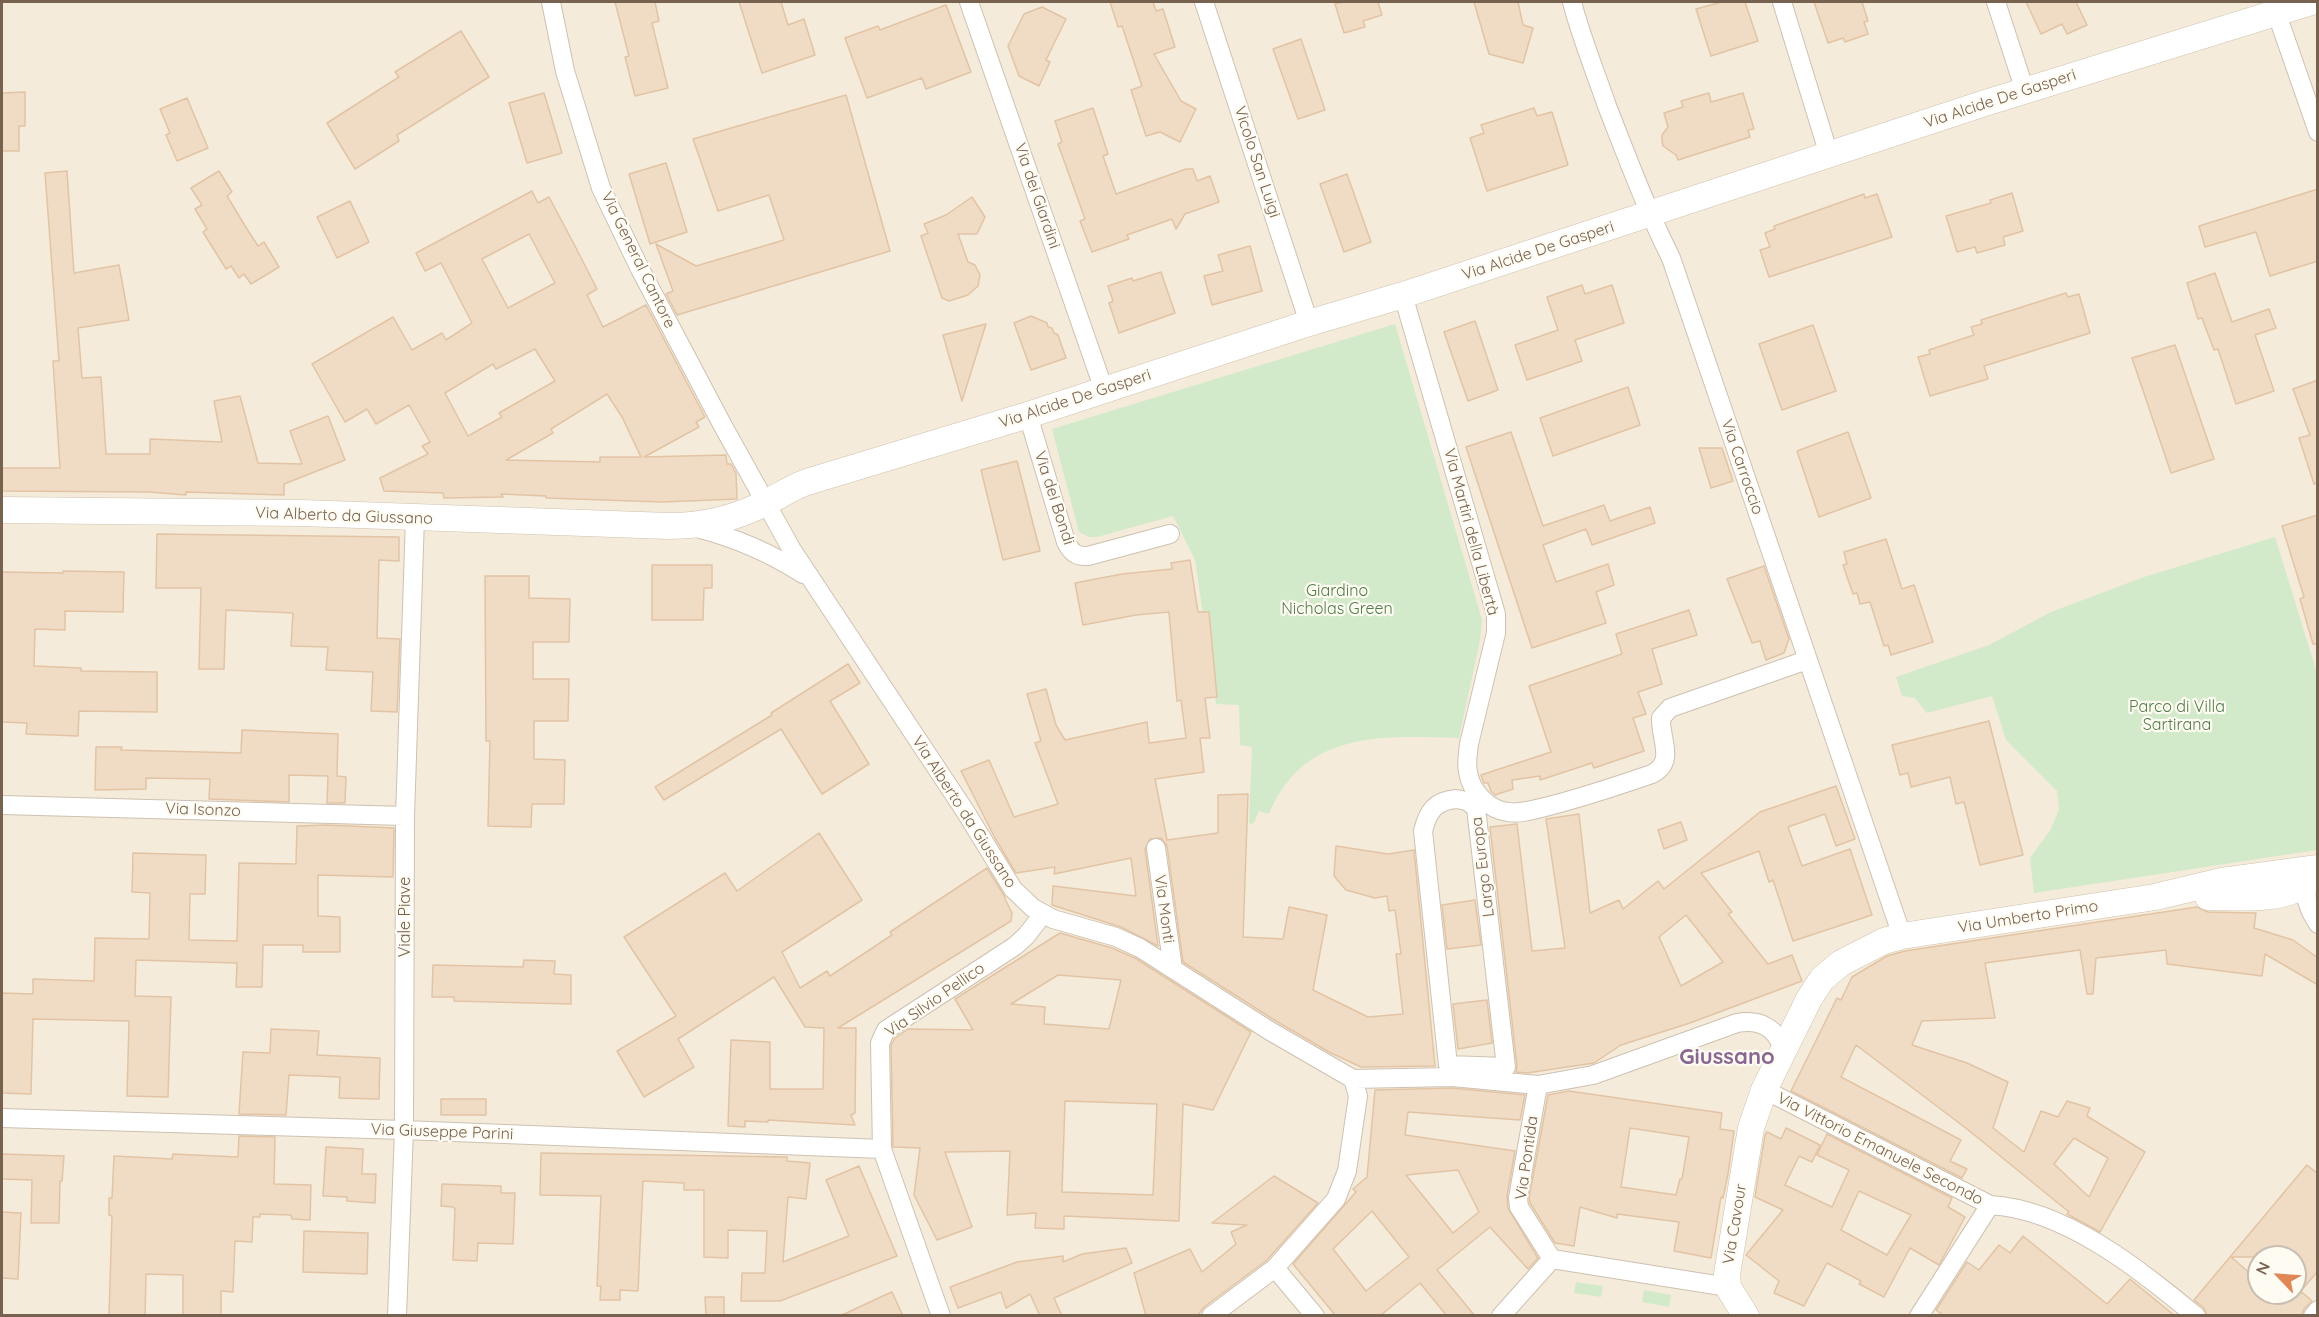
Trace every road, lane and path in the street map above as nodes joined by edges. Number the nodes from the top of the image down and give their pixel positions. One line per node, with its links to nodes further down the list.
1 (551, 2): 17 (street, Via General Cantore)
2 (969, 2): 15 (street, Via dei Giardini)
3 (1204, 2): 14 (street, Vicolo San Luigi)
4 (1572, 2): 12 (street, Via Carroccio)
5 (1782, 2): 11 (street)
6 (1996, 2): 9 (street)
7 (2311, 2): 8 (street, Via Alcide De Gasperi)
8 (2274, 7): 9 (street, Via Alcide De Gasperi); 10 (street)
9 (2025, 91): 11 (street, Via Alcide De Gasperi)
10 (2318, 132)
11 (1829, 155): 12 (street, Via Alcide De Gasperi)
12 (1649, 214): 13 (street, Via Alcide De Gasperi); 23 (street, Via Carroccio)
13 (1403, 295): 14 (street, Via Alcide De Gasperi); 23 (street, Via Martiri della Libertà)
14 (1309, 322): 15 (street, Via Alcide De Gasperi)
15 (1104, 390): 16 (street, Via Alcide De Gasperi)
16 (1028, 415): 17 (street, Via Alcide De Gasperi); 21 (street, Via dei Bondi)
17 (766, 503): 20 (street, Via Alberto da Giussano); 22 (street, Via Alberto da Giussano)
18 (2, 510): 19 (street, Via Alberto da Giussano)
19 (415, 518): 20 (street, Via Alberto da Giussano); 25 (street, Viale Piave)
20 (687, 526): 22 (street, Via Alberto da Giussano)
21 (1170, 534)
22 (810, 578): 28 (street, Via Alberto da Giussano)
23 (1807, 660): 30 (street, Via Carroccio)
24 (2, 805): 25 (street, Via Isonzo)
25 (405, 816): 42 (street, Viale Piave)
26 (1156, 849): 32 (street, Via Monti)
27 (2300, 877): 29 (street); 30 (street, Via Umberto Primo)
28 (1042, 914): 32 (street, Via Alberto da Giussano); 43 (street, Via Silvio Pellico)
29 (2318, 924)
30 (1902, 936): 31 (street, Via Umberto Primo)
31 (1852, 958): 34 (street, Via Cavour)
32 (1173, 969): 37 (street, Via Alberto da Giussano)
33 (1757, 1021): 34 (street); 35 (street); 38 (street)
34 (1800, 1023): 35 (street, Via Cavour); 39 (street, Via Cavour)
35 (1783, 1052): 41 (street, Via Cavour)
36 (1448, 1065): 36 (street, Largo Europa)
37 (1353, 1079): 38 (street); 46 (street)
38 (1538, 1085): 45 (street, Via Pontida)
39 (1769, 1092): 41 (street, Via Cavour); 44 (street, Via Vittorio Emanuele Secondo)
40 (2, 1118): 42 (street, Via Giuseppe Parini)
41 (1751, 1128): 47 (street, Via Cavour)
42 (404, 1130): 43 (street, Via Giuseppe Parini); 49 (street, Viale Piave)
43 (882, 1149): 50 (street, Via Silvio Pellico)
44 (1990, 1205): 55 (street); 56 (street)
45 (1551, 1259): 47 (street); 53 (street)
46 (1275, 1268): 51 (street); 52 (street)
47 (1728, 1287): 54 (street, Via Cavour)
48 (2318, 1310): 57 (street)
49 (398, 1316)
50 (941, 1316)
51 (1211, 1316)
52 (1315, 1316)
53 (1501, 1316)
54 (1746, 1316)
55 (1919, 1316)
56 (2196, 1316)
57 (2313, 1316)

